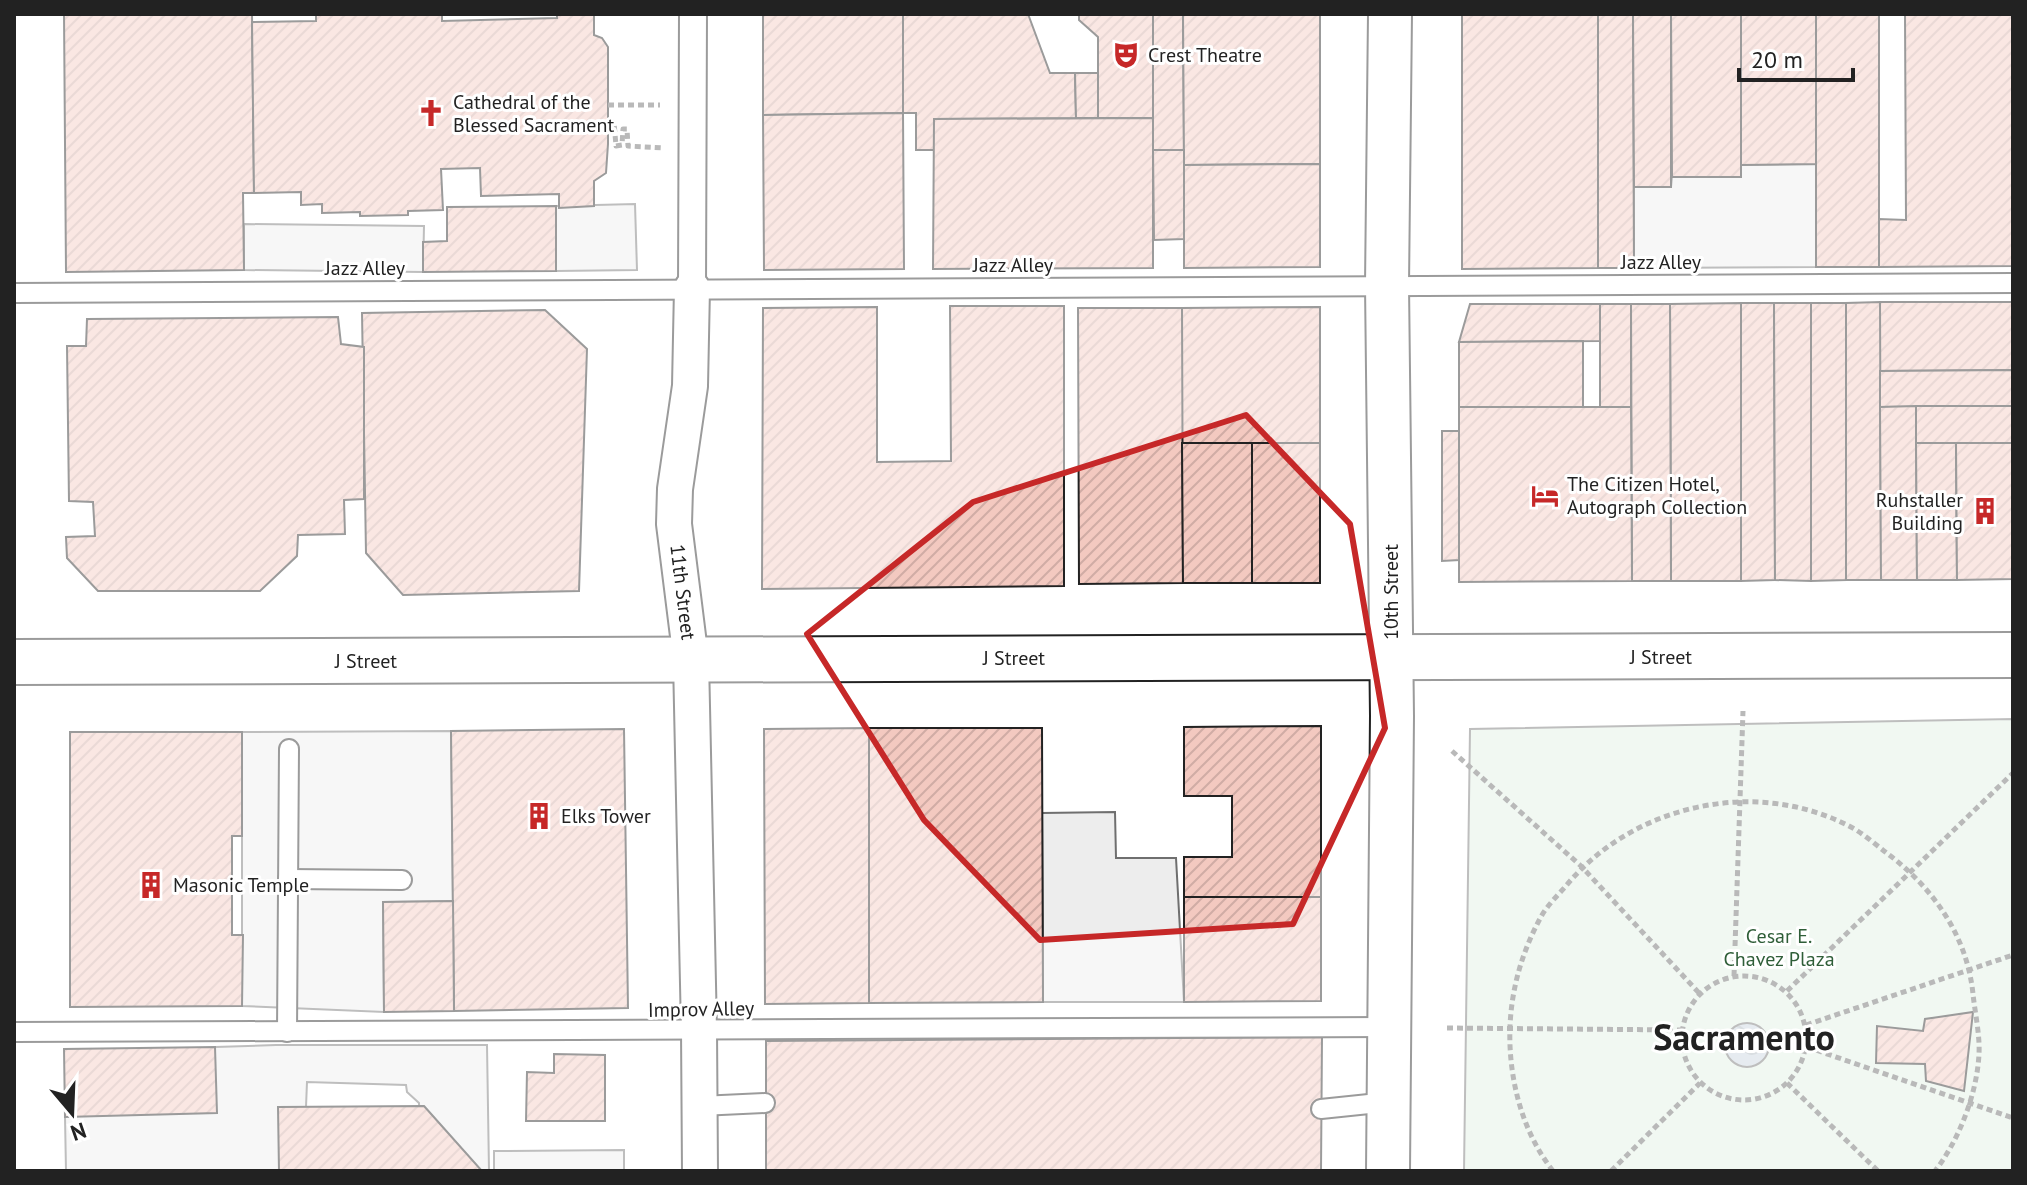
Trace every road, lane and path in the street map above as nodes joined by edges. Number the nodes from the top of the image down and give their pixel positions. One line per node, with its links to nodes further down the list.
1 (693, 14): 6 (street, 11th Street)
2 (1390, 14): 8 (street, 10th Street)
3 (608, 105): 4 (path)
4 (646, 106)
5 (608, 122): 6 (path)
6 (693, 149): 9 (street, 11th Street)
7 (2013, 283): 8 (lane, Jazz Alley)
8 (1387, 285): 9 (lane, Jazz Alley); 12 (street, 10th Street)
9 (692, 288): 10 (lane, Jazz Alley); 13 (street, 11th Street)
10 (14, 293)
11 (2013, 655): 12 (main road, J Street)
12 (1391, 658): 13 (main road, J Street); 30 (street, 10th Street)
13 (691, 660): 14 (main road, J Street); 33 (street, 11th Street)
14 (14, 662)
15 (1743, 711): 19 (path)
16 (289, 749): 22 (lane)
17 (1452, 751): 20 (path)
18 (2013, 773): 21 (path)
19 (1740, 801): 20 (path); 21 (path); 26 (path)
20 (1581, 866): 28 (path); 32 (path)
21 (1910, 871): 25 (path); 27 (path)
22 (288, 879): 23 (lane); 36 (lane)
23 (402, 880)
24 (2013, 955): 25 (path)
25 (1970, 969): 29 (path); 41 (path)
26 (1734, 976): 27 (path); 28 (path)
27 (1787, 991): 29 (path)
28 (1700, 994): 34 (path)
29 (1806, 1025): 37 (path)
30 (1388, 1027): 33 (lane, Improv Alley); 40 (street, 10th Street)
31 (1447, 1028): 32 (path)
32 (1508, 1028): 34 (path); 48 (path)
33 (699, 1030): 36 (lane, Improv Alley); 43 (street, 11th Street)
34 (1682, 1030): 38 (path)
35 (14, 1032): 36 (lane, Improv Alley)
36 (287, 1032)
37 (1807, 1047): 39 (path); 41 (path)
38 (1700, 1083): 39 (path); 49 (path)
39 (1787, 1083): 50 (path)
40 (1388, 1102): 44 (lane); 47 (street, 10th Street)
41 (1970, 1102): 45 (path); 51 (path)
42 (765, 1103): 43 (lane)
43 (700, 1106): 46 (street, 11th Street)
44 (1321, 1109)
45 (2013, 1118)
46 (700, 1171)
47 (1388, 1171)
48 (1553, 1171)
49 (1611, 1171)
50 (1878, 1171)
51 (1935, 1171)

